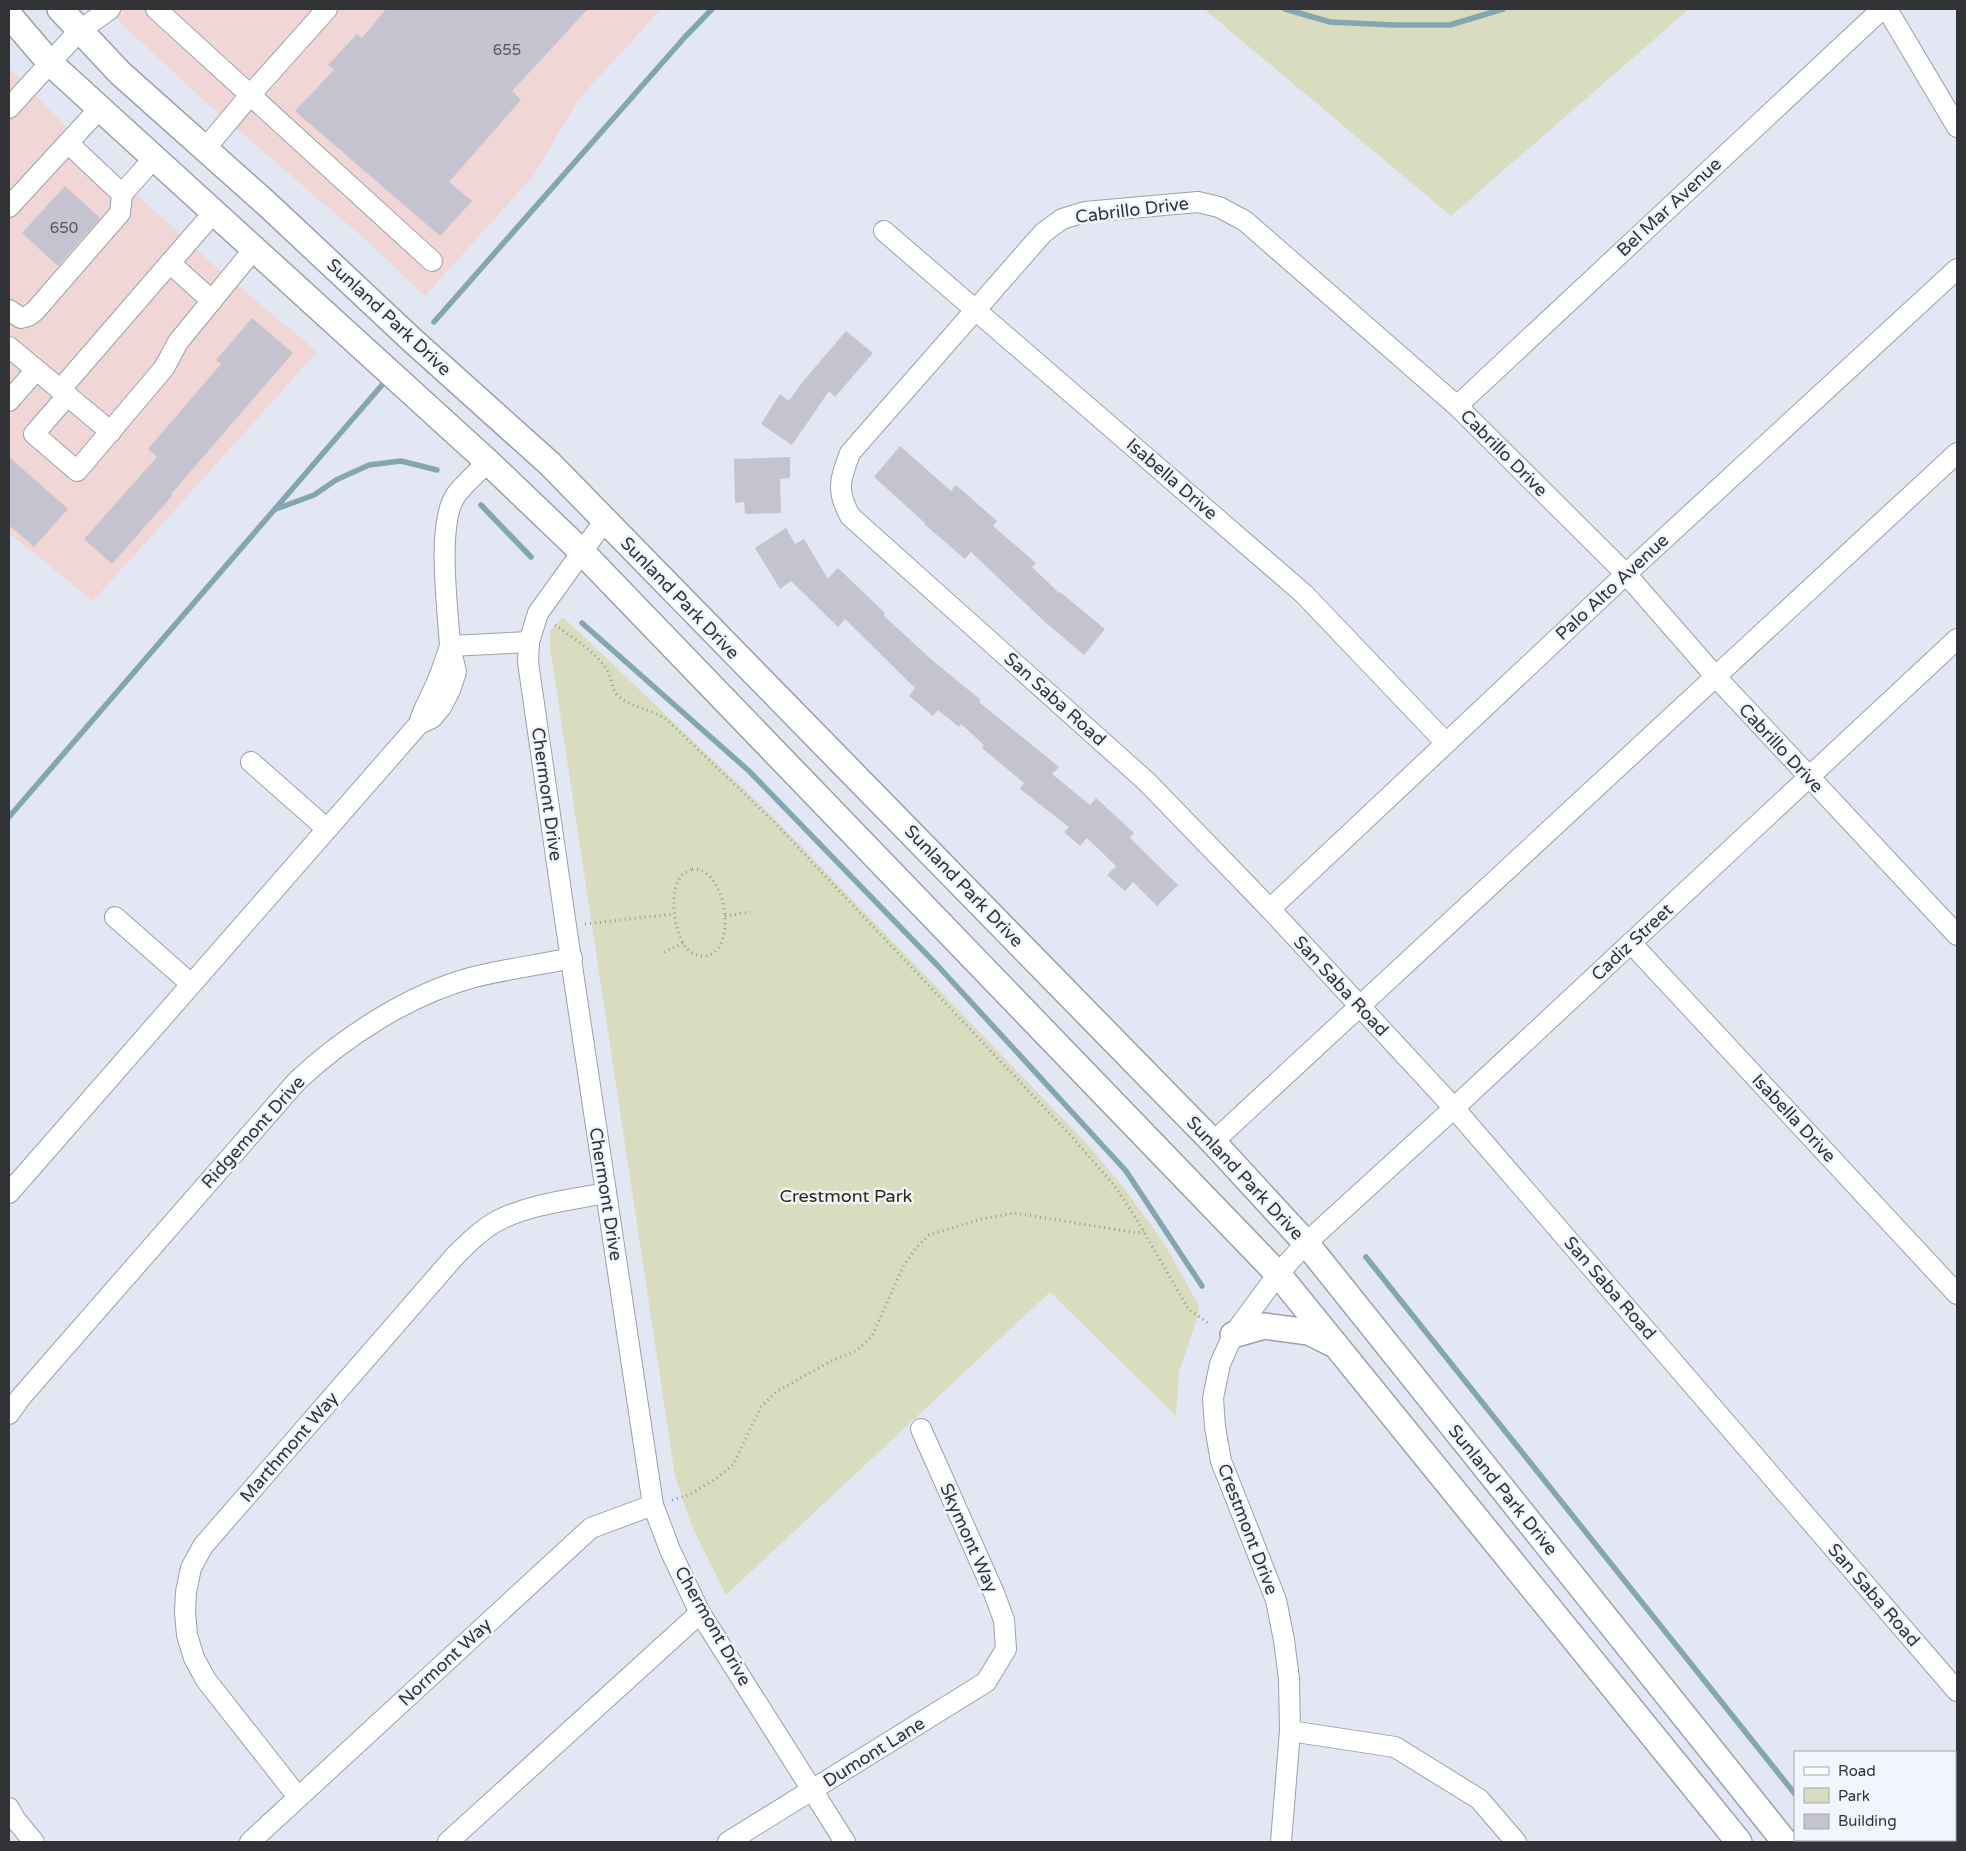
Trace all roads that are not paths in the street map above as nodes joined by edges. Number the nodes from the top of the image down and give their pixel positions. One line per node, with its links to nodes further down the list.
1 (60, 9): 8 (main road, Sunland Park Drive)
2 (110, 9): 8 (street)
3 (156, 9): 10 (street)
4 (327, 9): 10 (street)
5 (1882, 9): 32 (street, Bel Mar Avenue)
6 (1887, 9): 13 (street)
7 (9, 15): 9 (main road)
8 (82, 20): 9 (street); 15 (main road, Sunland Park Drive)
9 (50, 63): 11 (street); 12 (main road)
10 (251, 94): 15 (street); 22 (street)
11 (9, 108)
12 (100, 108): 14 (street); 16 (main road)
13 (1957, 127)
14 (68, 142): 17 (street); 18 (street)
15 (205, 149): 36 (main road, Sunland Park Drive)
16 (154, 158): 17 (street); 19 (main road)
17 (122, 194): 26 (street)
18 (9, 207)
19 (214, 212): 21 (main road); 23 (street)
20 (884, 231): 27 (street, Isabella Drive)
21 (254, 249): 25 (street); 35 (main road)
22 (432, 261)
23 (170, 262): 25 (street); 30 (street)
24 (1957, 269): 38 (street, Palo Alto Avenue)
25 (212, 301): 33 (street)
26 (9, 310)
27 (975, 310): 32 (street, Cabrillo Drive); 43 (street, Isabella Drive); 47 (street, San Saba Road)
28 (9, 347): 29 (street)
29 (36, 370): 30 (street); 31 (street)
30 (64, 393): 33 (street); 33 (street)
31 (9, 401)
32 (1457, 406): 38 (street, Cabrillo Drive)
33 (111, 432)
34 (1957, 453): 42 (street)
35 (488, 462): 37 (main road); 41 (street)
36 (605, 520): 37 (street, Chermont Drive); 55 (main road, Sunland Park Drive)
37 (581, 551): 40 (street, Chermont Drive); 59 (main road)
38 (1626, 574): 42 (street, Cabrillo Drive); 43 (street, Palo Alto Avenue)
39 (1957, 639): 45 (street, Cadiz Street)
40 (529, 642): 41 (street); 51 (street, Chermont Drive)
41 (450, 646): 46 (street)
42 (1716, 677): 45 (street, Cabrillo Drive); 53 (street)
43 (1445, 742): 47 (street, Palo Alto Avenue)
44 (251, 762): 46 (street)
45 (1808, 777): 49 (street, Cabrillo Drive); 50 (street, Cadiz Street)
46 (327, 829): 52 (street)
47 (1270, 909): 53 (street, San Saba Road)
48 (115, 917): 52 (street)
49 (1957, 935)
50 (1631, 943): 54 (street, Cadiz Street); 60 (street, Isabella Drive)
51 (572, 958): 57 (street, Chermont Drive); 63 (street, Ridgemont Drive)
52 (191, 984): 56 (street)
53 (1359, 1006): 54 (street, San Saba Road); 55 (street)
54 (1454, 1108): 58 (street, Cadiz Street); 68 (street, San Saba Road)
55 (1213, 1142): 58 (main road, Sunland Park Drive)
56 (9, 1193)
57 (606, 1193): 65 (street, Chermont Drive); 71 (street, Marthmont Way)
58 (1306, 1243): 59 (street, Crestmont Drive); 81 (main road, Sunland Park Drive)
59 (1278, 1274): 61 (street, Crestmont Drive); 62 (main road)
60 (1957, 1294)
61 (1233, 1335): 62 (main road); 69 (street, Crestmont Drive)
62 (1336, 1346): 80 (main road)
63 (9, 1414)
64 (921, 1429): 67 (street, Skymont Way)
65 (654, 1504): 66 (street, Chermont Drive); 71 (street, Normont Way)
66 (700, 1613): 70 (street, Chermont Drive); 75 (street)
67 (1006, 1649): 70 (street, Dumont Lane)
68 (1957, 1691)
69 (1290, 1731): 78 (street, Crestmont Drive); 79 (street)
70 (812, 1790): 76 (street, Dumont Lane); 77 (street, Chermont Drive)
71 (298, 1797): 74 (street, Normont Way)
72 (9, 1808): 73 (street)
73 (34, 1842)
74 (250, 1842)
75 (448, 1842)
76 (728, 1842)
77 (844, 1842)
78 (1281, 1842)
79 (1516, 1842)
80 (1739, 1842)
81 (1785, 1842)

